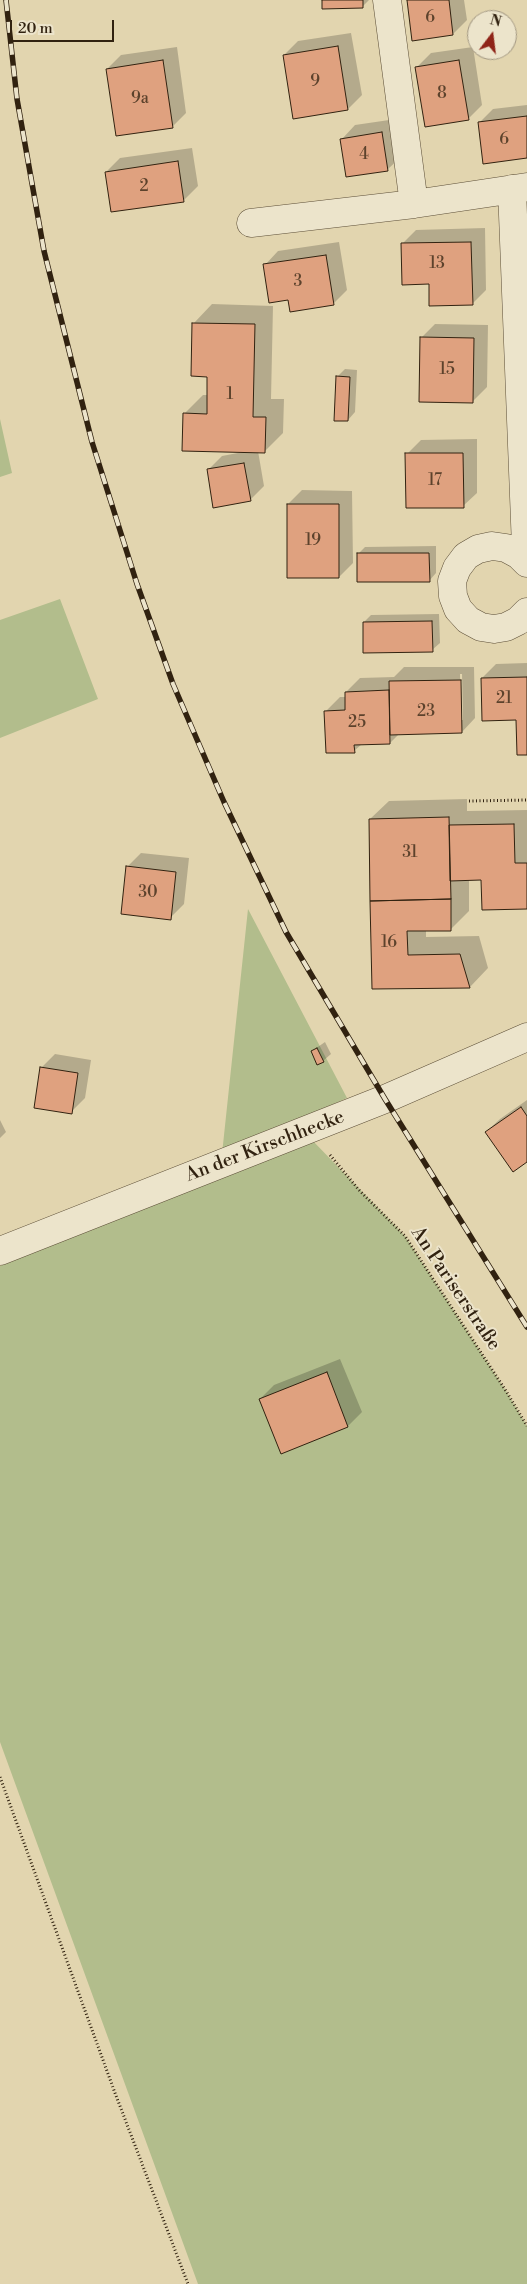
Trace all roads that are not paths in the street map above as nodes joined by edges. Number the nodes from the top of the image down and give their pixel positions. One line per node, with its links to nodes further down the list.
1 (387, 0): 3 (street)
2 (519, 188): 3 (street); 5 (street)
3 (414, 204): 4 (street)
4 (251, 223)
5 (523, 559): 6 (street)
6 (527, 612)
7 (527, 1038): 8 (street, An der Kirschhecke)
8 (0, 1251)

